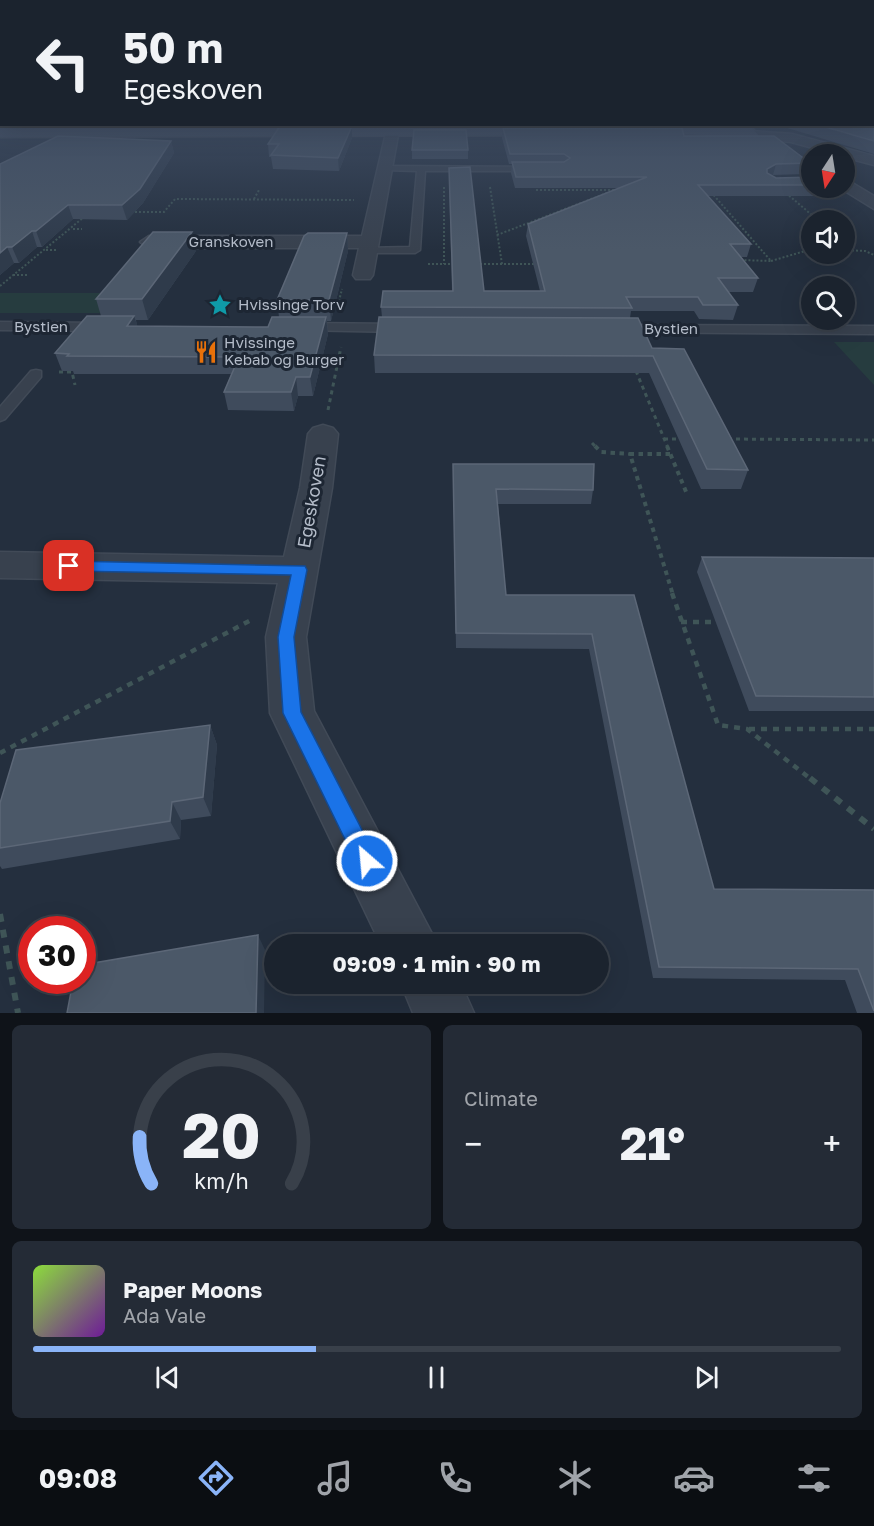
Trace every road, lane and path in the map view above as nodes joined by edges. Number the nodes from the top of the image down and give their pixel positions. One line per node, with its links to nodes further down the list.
1 (387, 155): 4 (street)
2 (855, 157): 3 (street)
3 (874, 161)
4 (384, 168): 5 (lane); 37 (street)
5 (422, 168): 6 (lane); 37 (lane)
6 (445, 168): 7 (lane); 40 (path)
7 (542, 169)
8 (490, 183): 28 (path)
9 (600, 183): 13 (path)
10 (781, 189): 23 (path)
11 (259, 190): 18 (path)
12 (536, 190): 13 (path)
13 (604, 190): 14 (path)
14 (614, 190): 15 (path); 28 (path)
15 (624, 190)
16 (710, 190): 22 (path)
17 (855, 191): 20 (street)
18 (254, 200): 19 (path); 25 (path)
19 (354, 200)
20 (874, 204)
21 (712, 206): 22 (path)
22 (723, 206): 30 (path)
23 (806, 210)
24 (77, 212): 26 (path)
25 (123, 212)
26 (72, 229): 27 (path); 32 (path)
27 (82, 230)
28 (497, 235): 43 (path)
29 (741, 239): 30 (path)
30 (752, 239): 39 (path)
31 (144, 246): 37 (street, Granskoven)
32 (45, 250): 33 (path); 45 (path)
33 (56, 250)
34 (855, 250): 36 (path)
35 (801, 252): 39 (path)
36 (874, 255)
37 (366, 257): 40 (path)
38 (737, 260): 39 (path)
39 (771, 261)
40 (444, 264): 41 (path)
41 (456, 264)
42 (467, 264): 43 (path)
43 (502, 264): 44 (path)
44 (547, 264)
45 (12, 275): 46 (path); 47 (path)
46 (29, 275)
47 (0, 286)
48 (0, 326): 49 (lane, Bystien)
49 (112, 327)
50 (285, 327): 51 (lane)
51 (414, 328)
52 (614, 329): 53 (lane, Bystien); 59 (path)
53 (874, 330)
54 (52, 372): 56 (path)
55 (36, 374): 57 (lane)
56 (75, 385)
57 (0, 416)
58 (323, 434): 68 (street, Egeskoven)
59 (664, 439): 60 (path); 65 (path)
60 (687, 439)
61 (722, 440): 62 (path)
62 (874, 440)
63 (592, 443): 64 (path)
64 (630, 454): 65 (path); 69 (path)
65 (670, 454): 66 (path)
66 (687, 494)
67 (0, 565): 68 (street, Egeskoven)
68 (296, 585): 73 (path); 76 (street, Egeskoven)
69 (681, 622): 70 (path); 71 (path)
70 (726, 622)
71 (747, 729): 72 (path); 74 (path)
72 (874, 729)
73 (0, 753)
74 (874, 829)
75 (0, 914): 78 (path)
76 (404, 934)
77 (435, 994): 79 (street)
78 (18, 1013)
79 (444, 1013)

